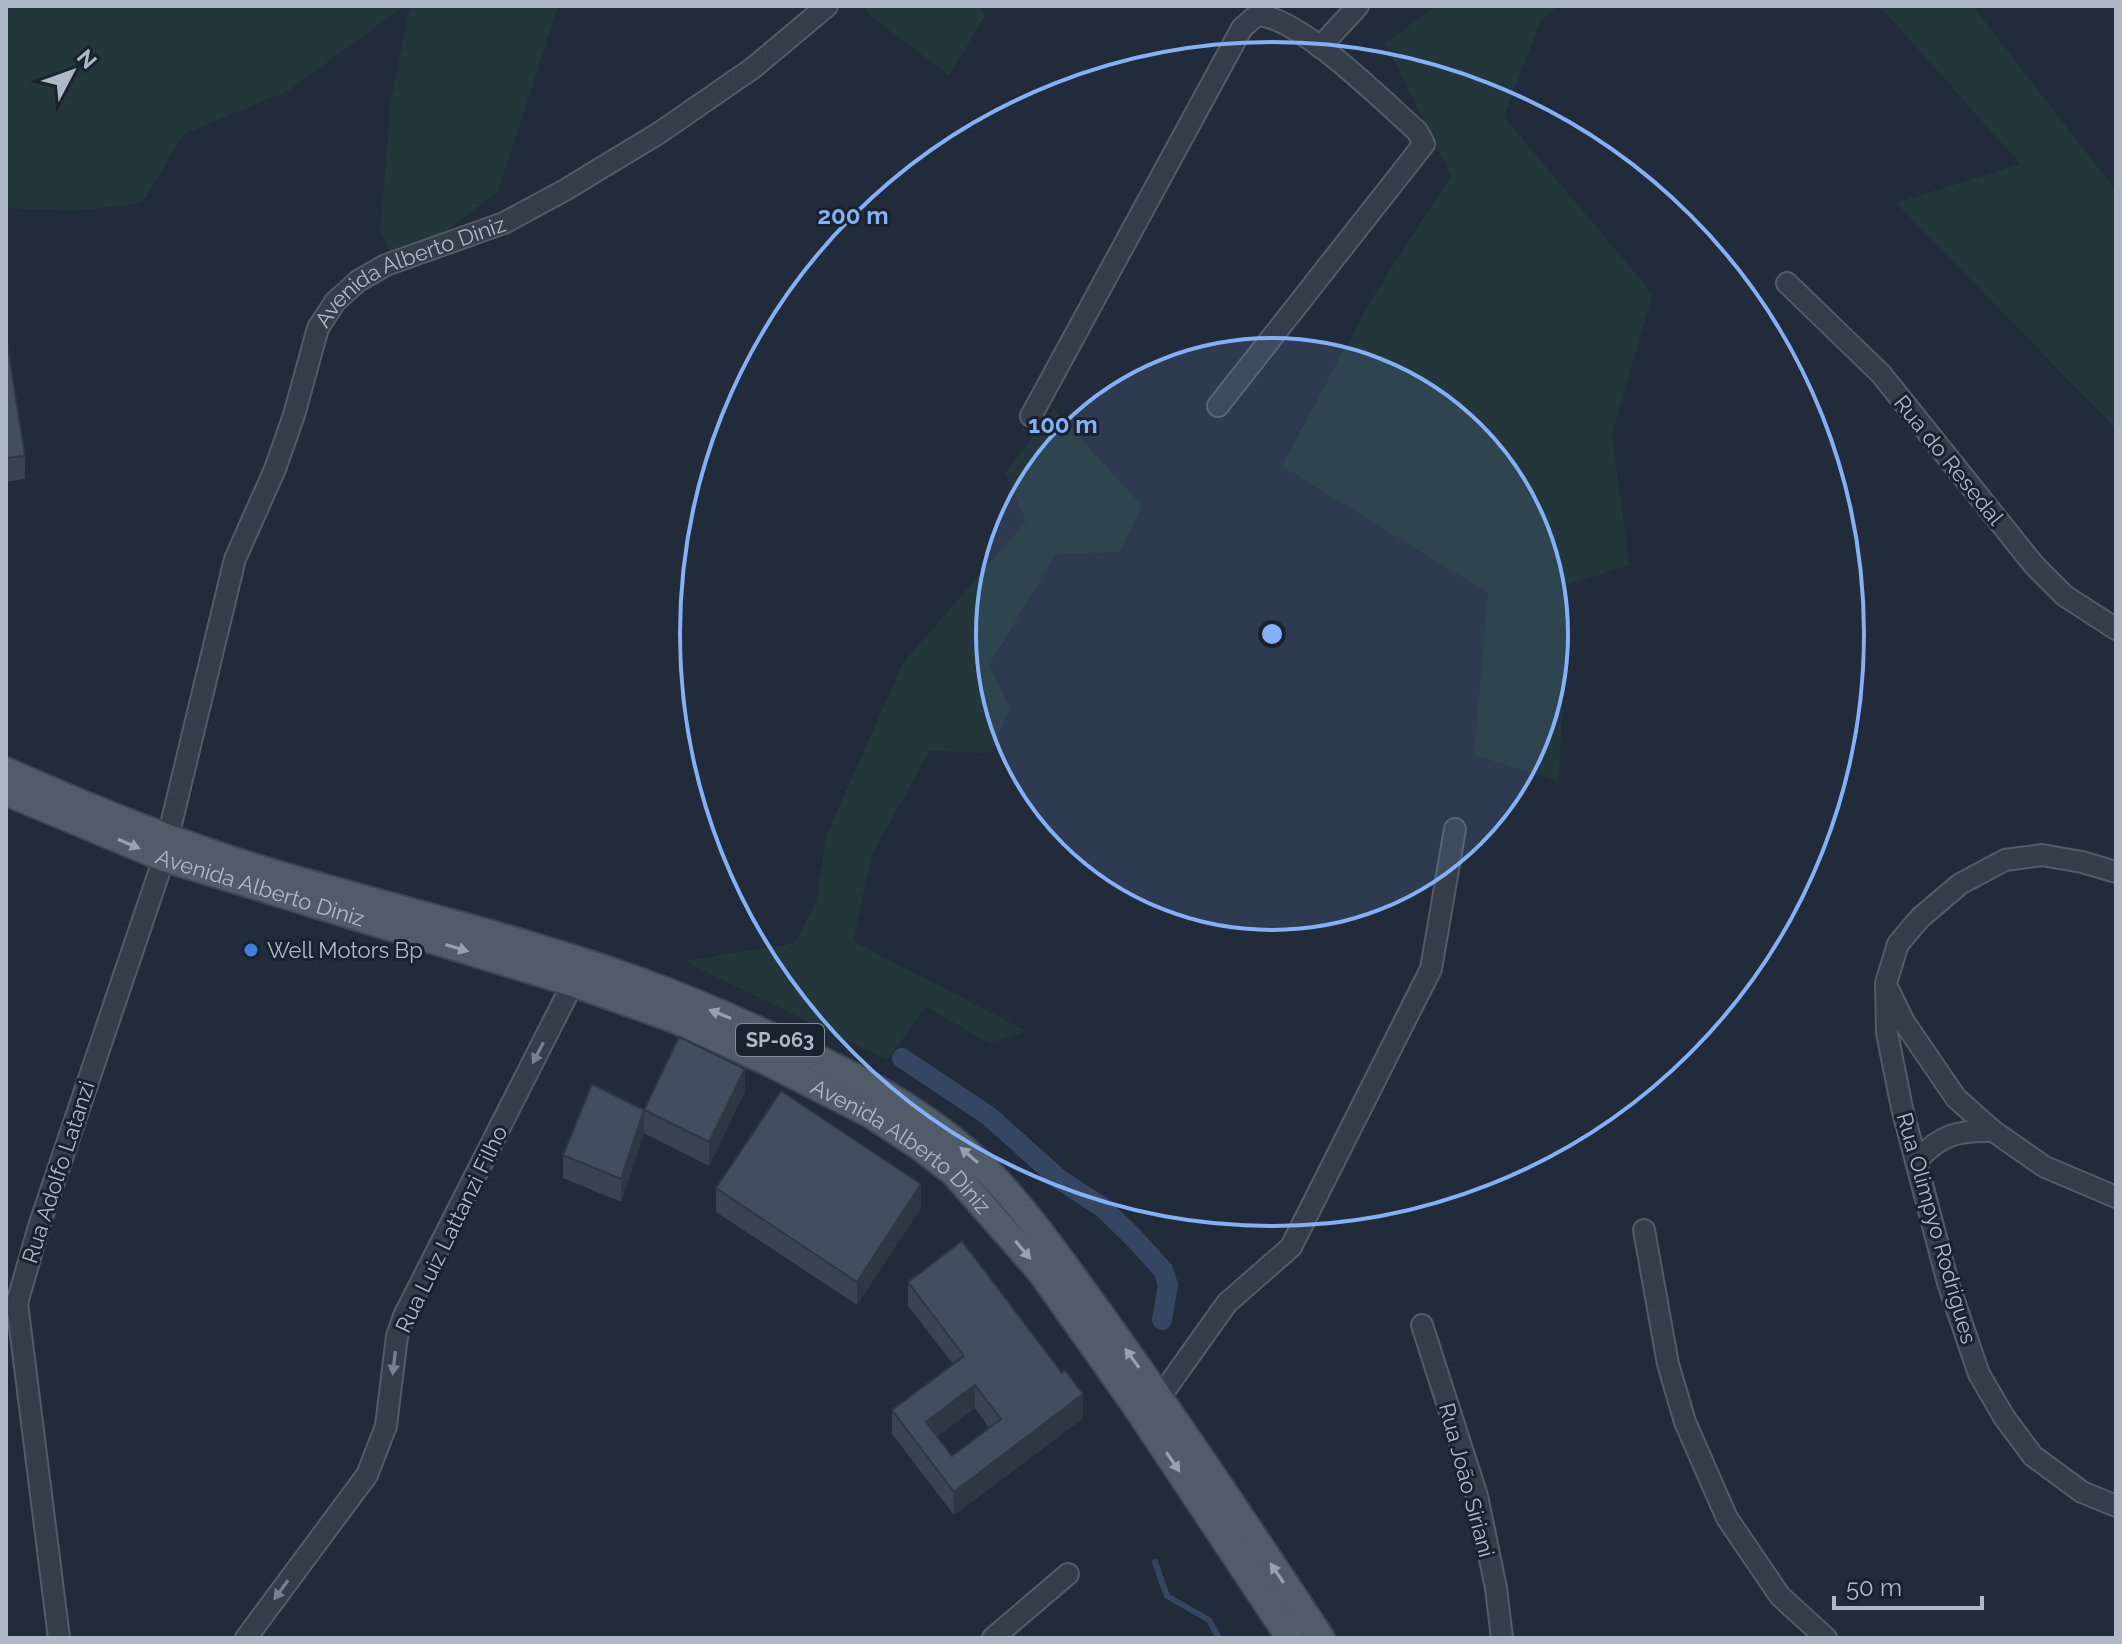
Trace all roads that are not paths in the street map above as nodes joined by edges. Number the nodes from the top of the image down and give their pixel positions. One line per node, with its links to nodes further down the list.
1 (827, 6): 11 (street, Avenida Alberto Diniz)
2 (1358, 6): 3 (street)
3 (1320, 47): 5 (street); 6 (street)
4 (1787, 283): 7 (street, Rua do Resedal)
5 (1218, 406)
6 (1031, 416)
7 (2116, 629)
8 (6, 771): 11 (main road, Avenida Alberto Diniz / SP-063)
9 (6, 792): 11 (main road, Avenida Alberto Diniz / SP-063, one-way to 11)
10 (1455, 829): 20 (street)
11 (166, 847): 13 (main road, Avenida Alberto Diniz / SP-063, one-way to 13); 20 (main road, Avenida Alberto Diniz / SP-063, one-way to 11); 23 (street, Rua Adolfo Latanzi)
12 (2116, 872): 14 (street, Rua Olimpyo Rodrigues)
13 (573, 983): 24 (street, Rua Luiz Lattanzi Filho, one-way to 24); 26 (main road, Avenida Alberto Diniz / SP-063, one-way to 26)
14 (1886, 983): 15 (street); 16 (street, Rua Olimpyo Rodrigues)
15 (1993, 1131): 16 (street); 17 (street)
16 (1916, 1161): 21 (street, Rua Olimpyo Rodrigues)
17 (2116, 1197)
18 (1644, 1230): 29 (street)
19 (1422, 1325): 28 (street, Rua João Siriani)
20 (1160, 1397): 27 (main road, Avenida Alberto Diniz / SP-063, one-way to 20)
21 (2116, 1506)
22 (1068, 1574): 25 (street)
23 (59, 1638)
24 (246, 1638)
25 (993, 1638)
26 (1290, 1638)
27 (1321, 1638)
28 (1502, 1638)
29 (1826, 1638)

